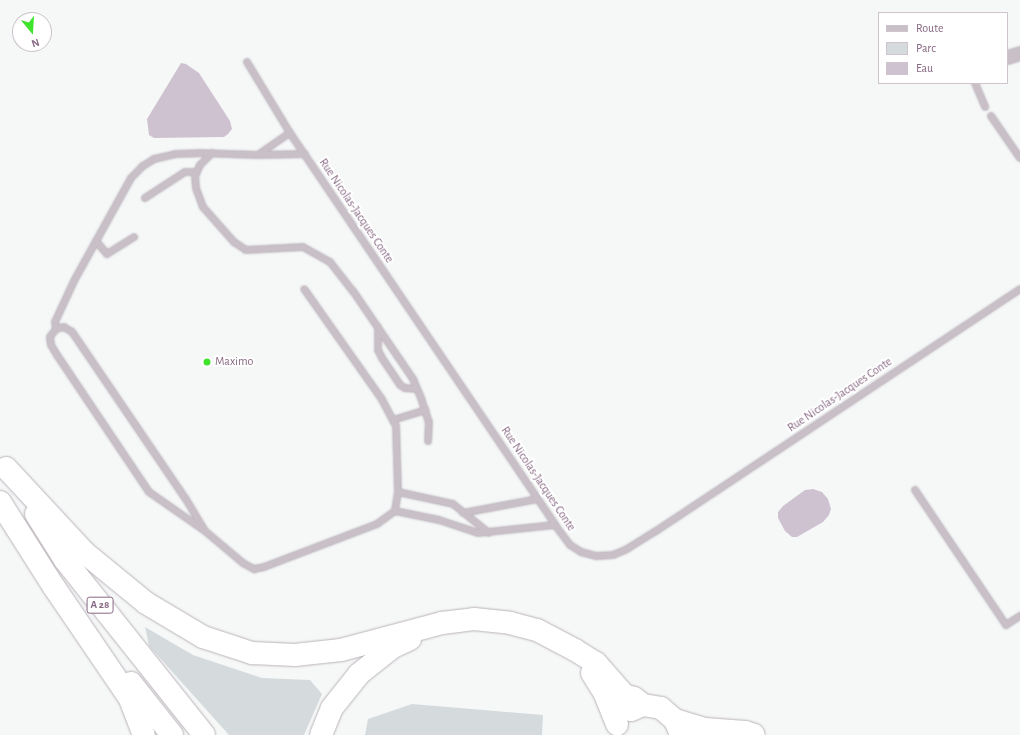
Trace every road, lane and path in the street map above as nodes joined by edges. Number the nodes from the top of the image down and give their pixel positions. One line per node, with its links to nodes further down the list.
1 (1020, 53): 2 (street)
2 (1008, 56)
3 (247, 62): 7 (lane, Rue Nicolas-Jacques Conte)
4 (975, 84): 5 (lane)
5 (985, 107)
6 (991, 116): 11 (lane)
7 (290, 133): 9 (lane); 10 (lane, Rue Nicolas-Jacques Conte)
8 (212, 153): 9 (lane); 12 (lane); 15 (lane)
9 (258, 154): 10 (lane)
10 (305, 154): 27 (lane, Rue Nicolas-Jacques Conte)
11 (1020, 158)
12 (197, 172): 13 (lane); 18 (lane)
13 (145, 198)
14 (134, 237): 15 (lane)
15 (96, 241): 19 (lane)
16 (1020, 289): 31 (lane, Rue Nicolas-Jacques Conte)
17 (304, 290): 22 (lane)
18 (378, 326): 20 (lane); 20 (lane)
19 (56, 329): 32 (lane); 32 (lane)
20 (417, 389): 21 (lane)
21 (425, 410): 22 (lane); 23 (lane)
22 (392, 420): 26 (lane)
23 (428, 441)
24 (3, 463): 36 (highway); 41 (highway, A 28)
25 (915, 490): 35 (lane)
26 (398, 492): 29 (lane); 30 (lane)
27 (538, 499): 30 (lane); 31 (lane, Rue Nicolas-Jacques Conte)
28 (0, 502): 34 (highway, A 28)
29 (395, 511): 32 (lane); 33 (lane)
30 (462, 513): 33 (lane)
31 (555, 525): 33 (lane)
32 (205, 531)
33 (489, 533)
34 (54, 587): 39 (highway); 40 (highway, A 28)
35 (1020, 616)
36 (643, 705): 37 (highway); 38 (highway)
37 (678, 727): 43 (highway)
38 (615, 729): 42 (highway)
39 (144, 735)
40 (172, 735)
41 (204, 735)
42 (321, 735)
43 (754, 735)

